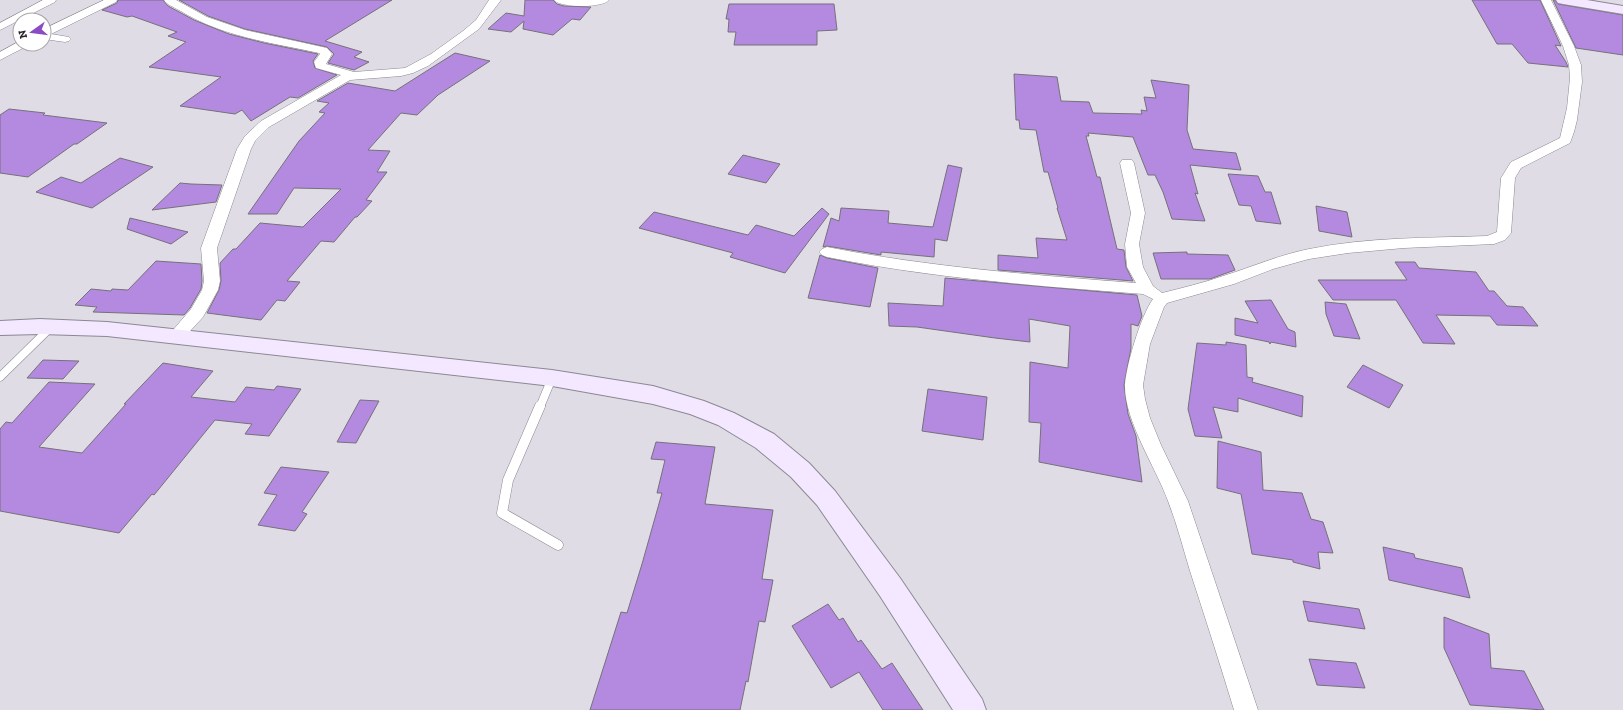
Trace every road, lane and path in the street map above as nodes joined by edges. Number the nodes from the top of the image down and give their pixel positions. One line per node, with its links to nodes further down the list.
1 (51, 0): 10 (street)
2 (112, 0): 11 (street)
3 (169, 0): 17 (street)
4 (496, 0): 17 (street)
5 (559, 0): 6 (street)
6 (604, 0)
7 (1546, 0): 21 (street)
8 (1563, 0): 9 (street)
9 (1623, 10)
10 (0, 28): 12 (street)
11 (52, 30)
12 (12, 31)
13 (52, 36): 14 (street)
14 (64, 39)
15 (12, 50): 16 (street)
16 (0, 57)
17 (353, 75): 24 (street)
18 (1127, 163): 20 (street)
19 (827, 252): 20 (street)
20 (1147, 289): 21 (street)
21 (1161, 299): 29 (street)
22 (53, 326): 23 (street); 24 (street); 25 (lane)
23 (0, 328)
24 (175, 337): 26 (street)
25 (0, 377)
26 (552, 378): 27 (lane); 28 (street)
27 (558, 545)
28 (971, 710)
29 (1246, 710)

